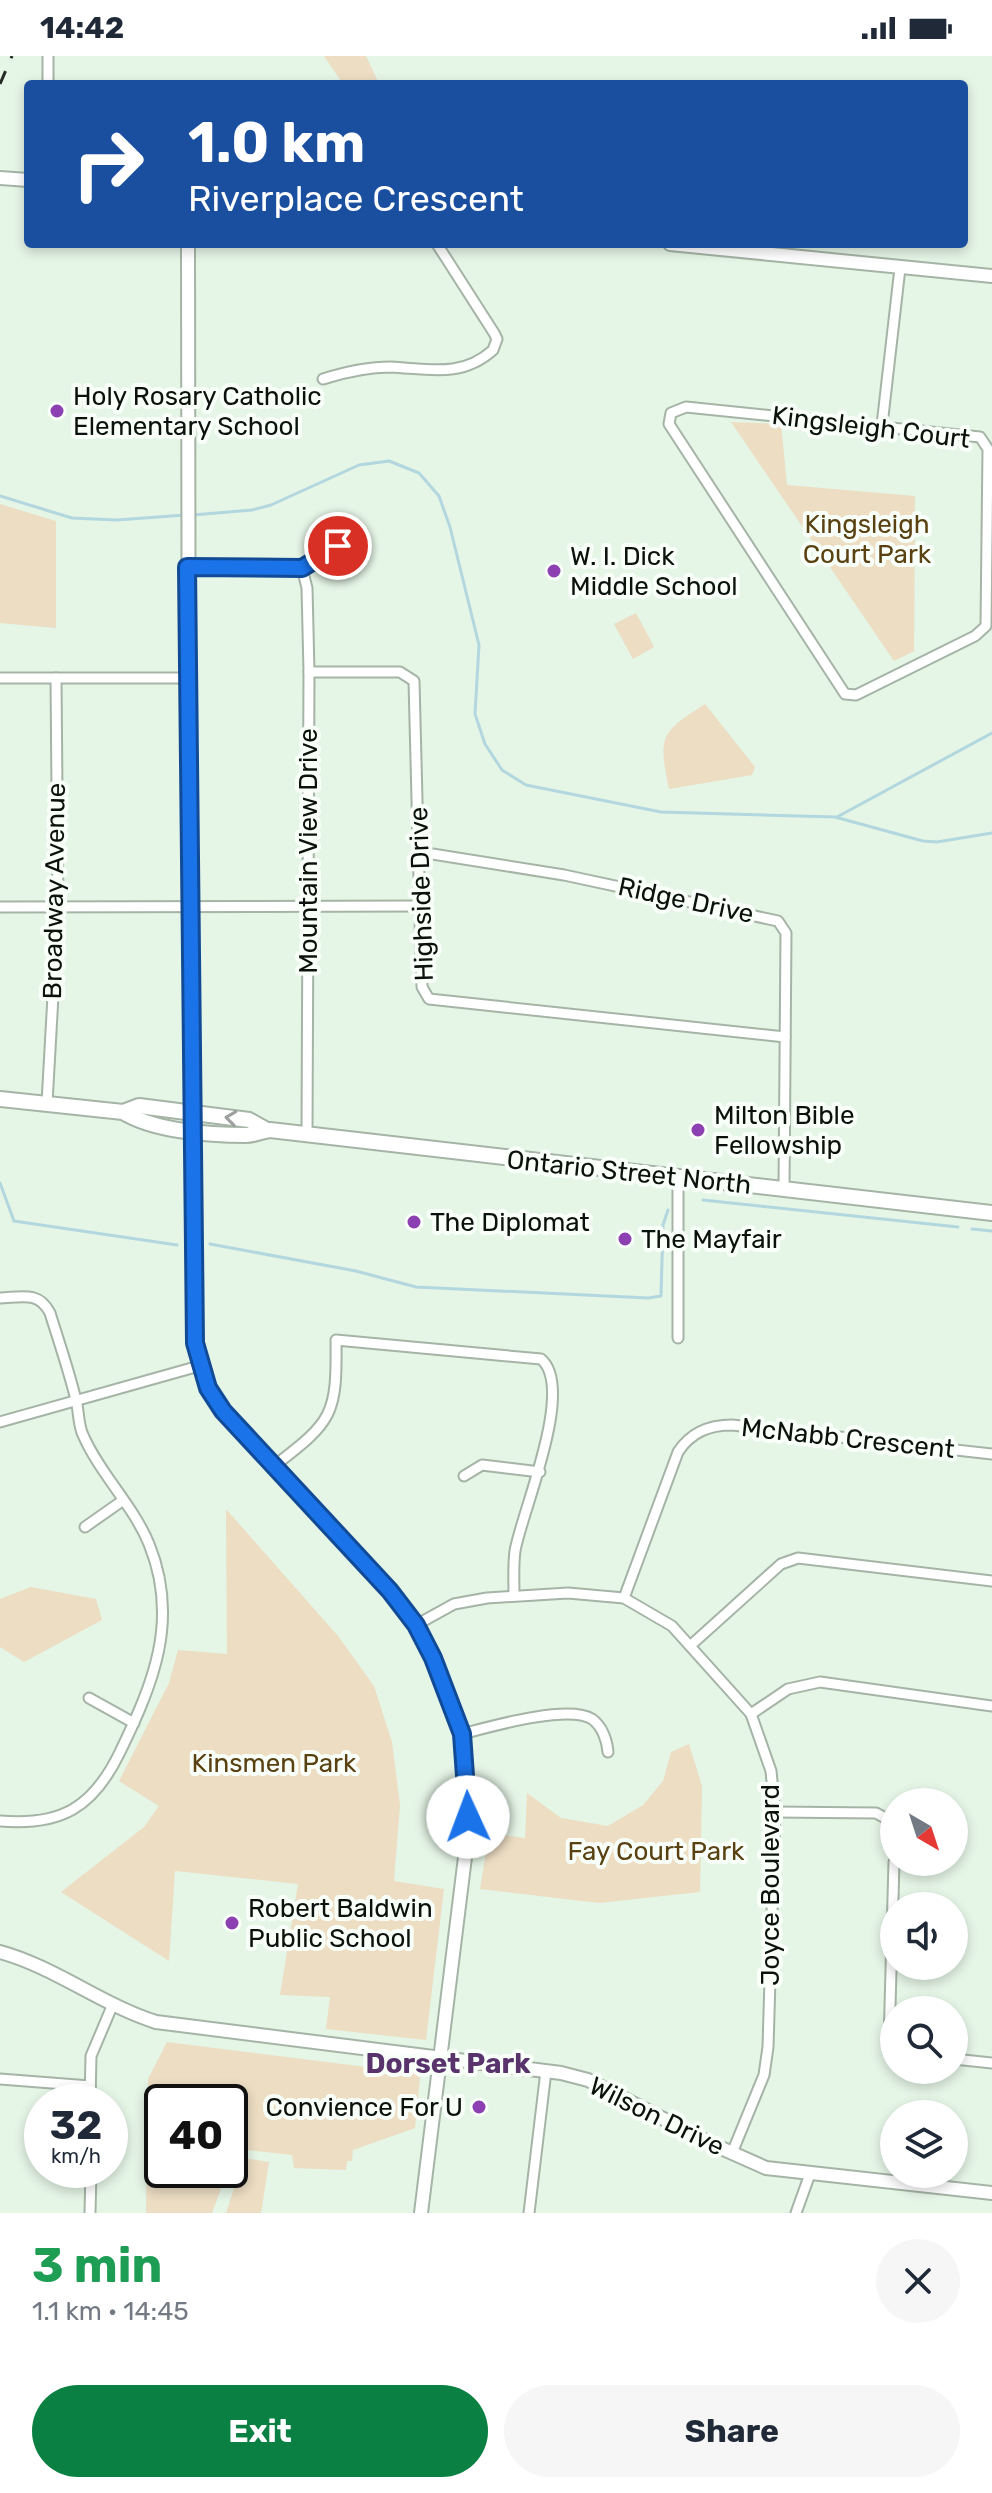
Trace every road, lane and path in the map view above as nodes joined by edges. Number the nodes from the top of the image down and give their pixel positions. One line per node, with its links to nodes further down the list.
1 (48, 56): 2 (street)
2 (48, 80)
3 (0, 178): 4 (street)
4 (24, 180)
5 (188, 248): 14 (street)
6 (440, 248): 10 (street)
7 (708, 248): 8 (street)
8 (900, 268): 9 (street); 11 (street)
9 (992, 276)
10 (323, 379)
11 (882, 425): 13 (street, Kingsleigh Court); 13 (street, Kingsleigh Court)
12 (352, 540): 15 (street)
13 (990, 563)
14 (187, 567): 15 (street); 19 (street)
15 (302, 568): 16 (street, Mountain View Drive)
16 (309, 672): 20 (street, Highside Drive); 22 (street, Mountain View Drive)
17 (0, 678): 18 (street)
18 (56, 678): 19 (street); 25 (street, Broadway Avenue)
19 (189, 678): 21 (street)
20 (420, 852): 23 (street, Highside Drive); 26 (street, Ridge Drive)
21 (189, 906): 22 (street); 25 (street); 30 (street)
22 (307, 906): 23 (street); 33 (street, Mountain View Drive)
23 (420, 906): 26 (street, Highside Drive)
24 (0, 907): 25 (street)
25 (58, 907): 28 (street, Broadway Avenue)
26 (785, 1037): 35 (street, Ridge Drive)
27 (0, 1099): 28 (main road, Ontario Street North)
28 (47, 1103): 29 (main road, Ontario Street North)
29 (123, 1112): 30 (main road, Ontario Street North); 31 (main road, Ontario Street North)
30 (192, 1113): 31 (street); 32 (main road, Ontario Street North, one-way to 30)
31 (192, 1130): 32 (main road, Ontario Street North); 39 (street)
32 (267, 1130): 33 (main road, Ontario Street North)
33 (307, 1134): 34 (main road, Ontario Street North)
34 (678, 1177): 35 (main road, Ontario Street North); 38 (street)
35 (784, 1189): 36 (main road, Ontario Street North)
36 (992, 1213)
37 (0, 1298): 40 (street)
38 (678, 1338)
39 (199, 1366): 40 (street); 43 (street)
40 (76, 1401): 41 (street); 46 (street)
41 (0, 1422)
42 (992, 1454): 50 (street, McNabb Crescent)
43 (274, 1466): 44 (street); 51 (street)
44 (540, 1472): 45 (street); 49 (street)
45 (464, 1476)
46 (122, 1501): 47 (street); 56 (street)
47 (85, 1527)
48 (992, 1581): 52 (street)
49 (514, 1595): 50 (street, Joyce Boulevard); 51 (street, Joyce Boulevard)
50 (624, 1598): 52 (street, Joyce Boulevard)
51 (416, 1625): 57 (street)
52 (690, 1646): 55 (street, Joyce Boulevard)
53 (89, 1698): 56 (street)
54 (992, 1706): 55 (street)
55 (751, 1714): 59 (street, Joyce Boulevard)
56 (134, 1723): 61 (street)
57 (462, 1734): 58 (street); 66 (street)
58 (608, 1752)
59 (775, 1812): 60 (street); 73 (street, Joyce Boulevard)
60 (880, 1815)
61 (0, 1821)
62 (894, 1876): 64 (street)
63 (0, 1952): 65 (street, Wilson Drive)
64 (890, 1996)
65 (113, 2004): 66 (street, Wilson Drive); 72 (street)
66 (441, 2058): 69 (street, Wilson Drive); 78 (street)
67 (968, 2060): 68 (street)
68 (992, 2063)
69 (546, 2071): 73 (street, Wilson Drive); 79 (street)
70 (0, 2079): 71 (street)
71 (64, 2084)
72 (90, 2084)
73 (732, 2153): 74 (street, Wilson Drive)
74 (810, 2174): 76 (street, Wilson Drive); 80 (street)
75 (91, 2188): 77 (street)
76 (992, 2193)
77 (90, 2213)
78 (421, 2213)
79 (529, 2213)
80 (796, 2213)

